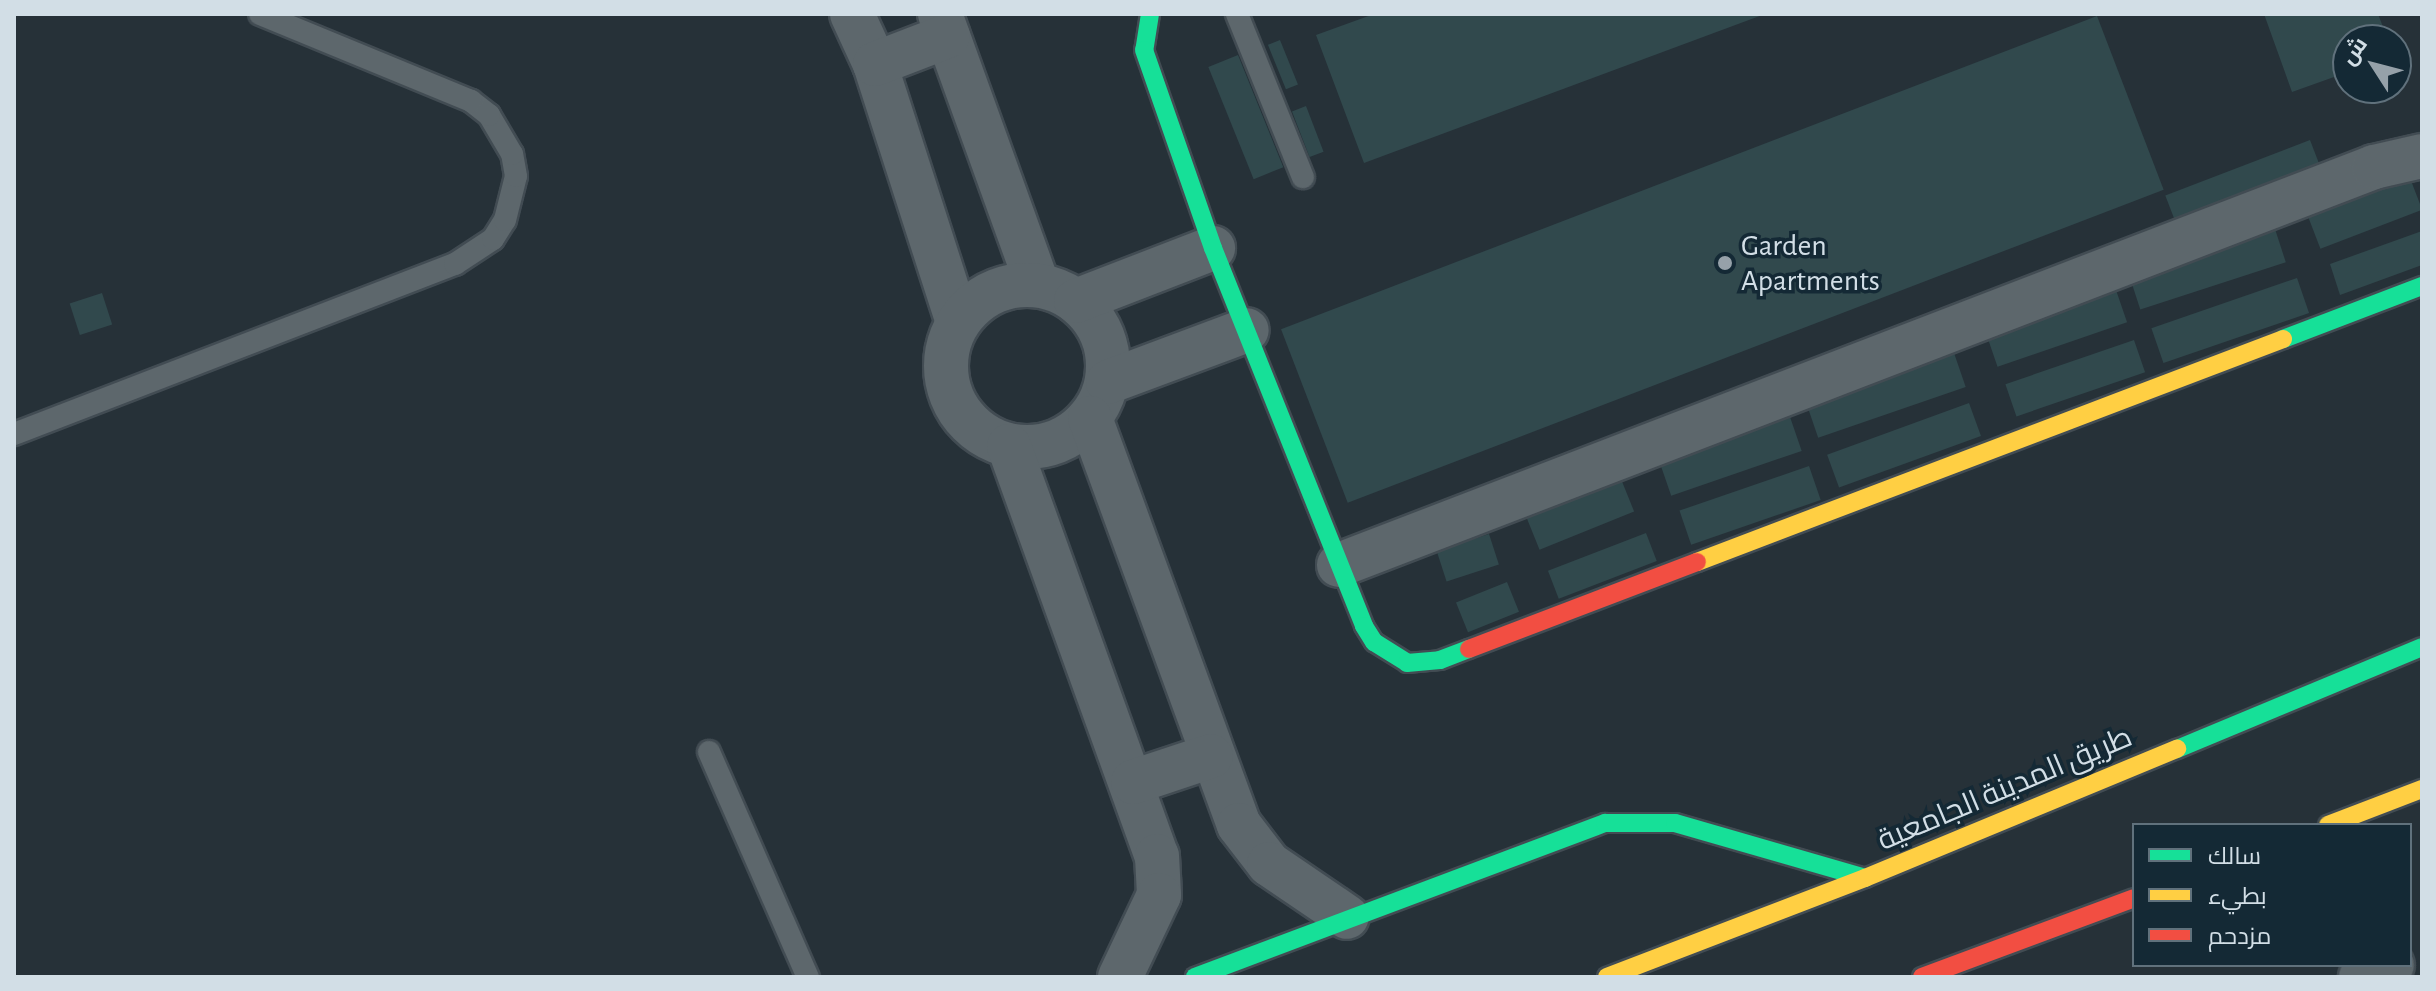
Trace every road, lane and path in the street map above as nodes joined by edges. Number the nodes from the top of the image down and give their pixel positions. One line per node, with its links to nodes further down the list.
1 (260, 14): 16 (lane)
2 (852, 14): 6 (street)
3 (1150, 14): 9 (street)
4 (1237, 14): 8 (lane)
5 (944, 25): 6 (street); 10 (street)
6 (875, 64): 13 (street)
7 (2422, 156): 18 (street)
8 (1303, 177)
9 (1213, 248): 12 (street); 14 (street)
10 (1037, 284): 12 (street); 13 (street)
11 (2422, 286): 18 (street)
12 (1076, 301): 15 (street)
13 (958, 322): 17 (street)
14 (1247, 330): 15 (street); 18 (street)
15 (1099, 400): 17 (street); 21 (street)
16 (14, 434)
17 (1009, 446): 22 (street)
18 (1339, 565)
19 (2422, 647): 25 (street, طريق المدينة الجامعية)
20 (709, 752): 29 (lane)
21 (1211, 756): 22 (street); 27 (street)
22 (1133, 782): 30 (street)
23 (2422, 789): 24 (street)
24 (2333, 823)
25 (1865, 878): 27 (street); 32 (street, طريق المدينة الجامعية)
26 (2132, 899): 33 (street)
27 (1347, 917): 31 (street)
28 (2387, 967): 34 (street)
29 (808, 977)
30 (1120, 977)
31 (1195, 977)
32 (1607, 977)
33 (1922, 977)
34 (2361, 977)

